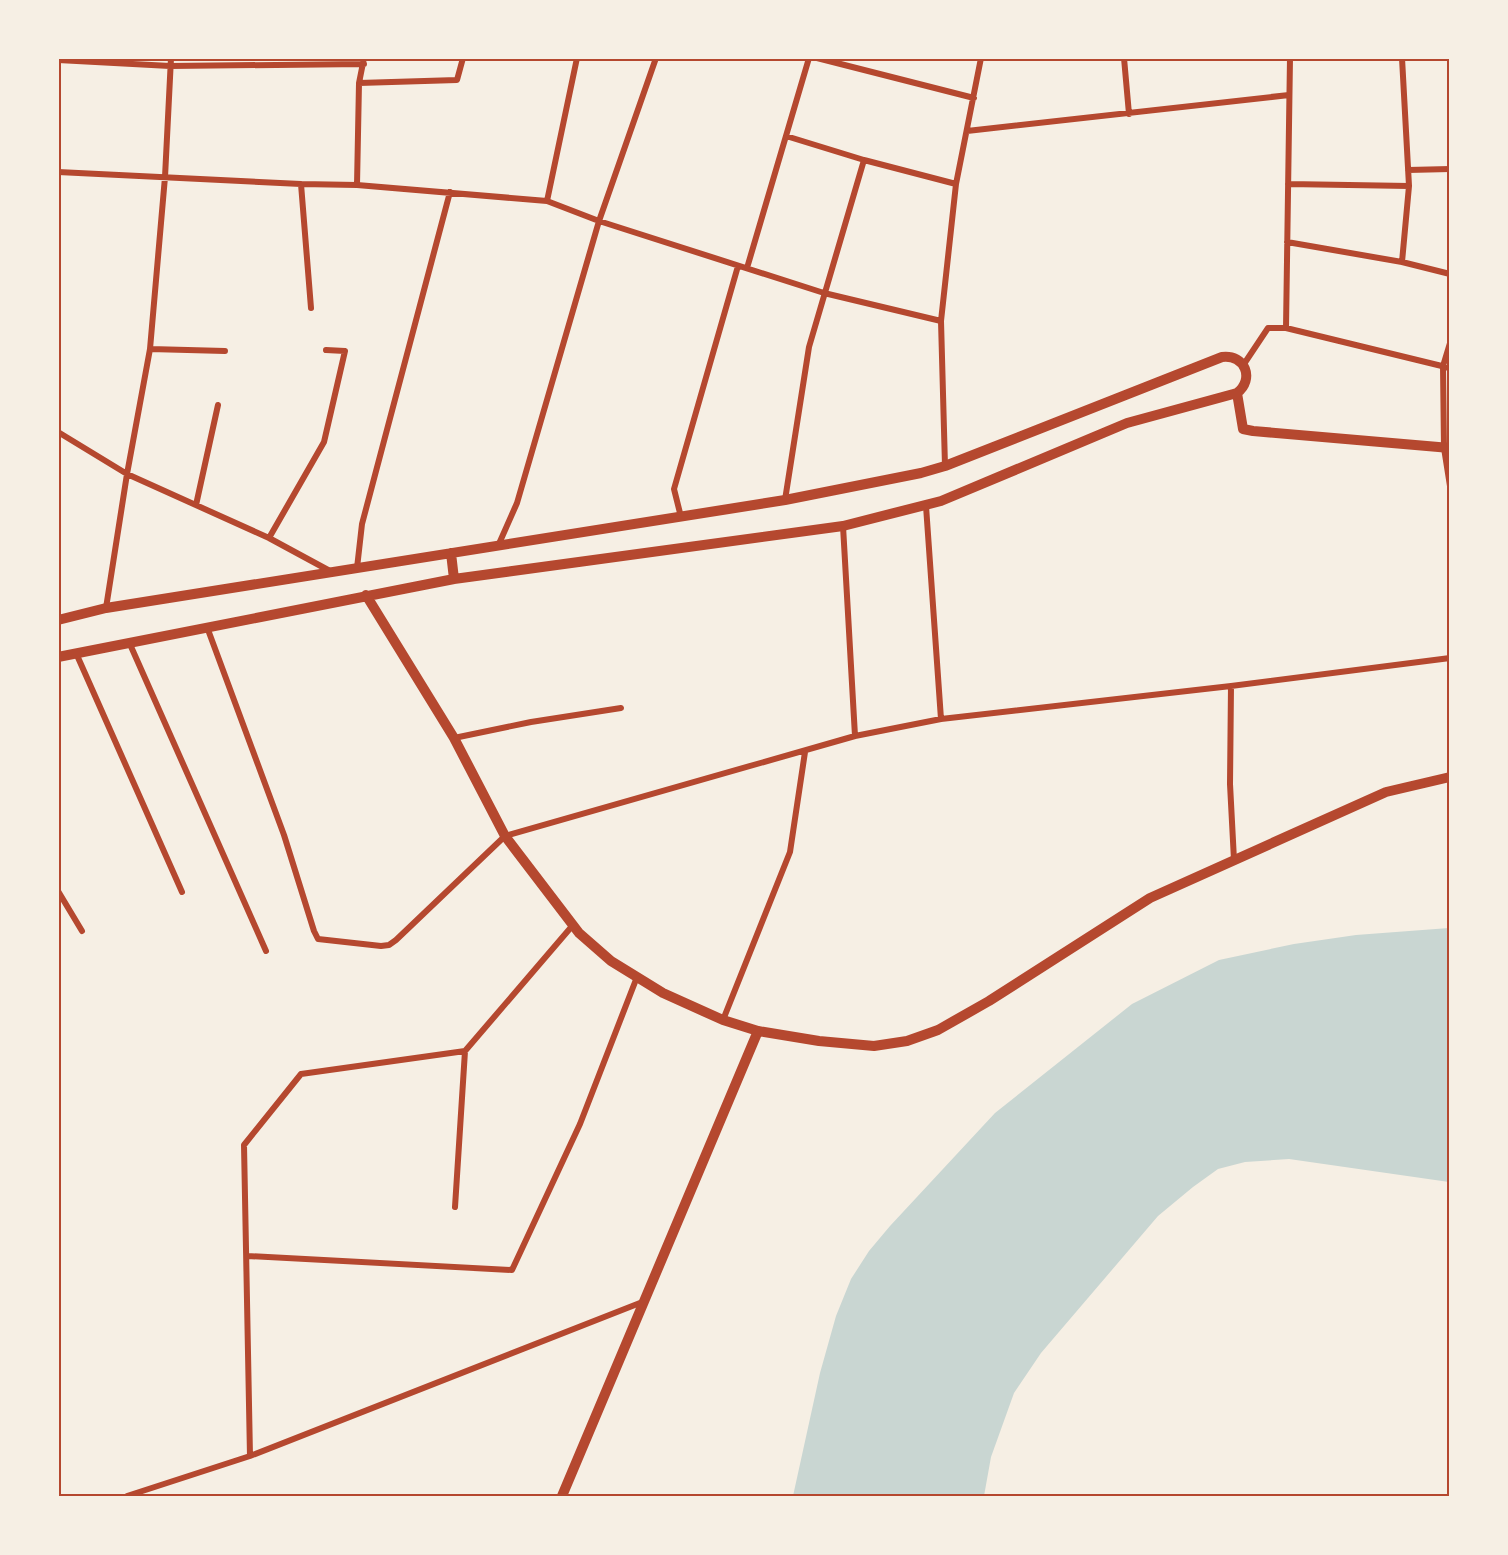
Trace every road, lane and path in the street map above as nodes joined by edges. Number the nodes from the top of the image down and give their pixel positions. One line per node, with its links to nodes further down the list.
1 (463, 58): 13 (street)
2 (577, 58): 30 (street)
3 (656, 58): 31 (street)
4 (808, 58): 18 (street)
5 (817, 58): 15 (street)
6 (981, 58): 15 (street)
7 (1124, 58): 16 (street)
8 (1290, 58): 14 (street)
9 (1402, 58): 21 (street)
10 (58, 60): 12 (street)
11 (364, 61): 12 (street); 13 (street)
12 (170, 62): 23 (street)
13 (359, 83): 27 (street)
14 (1289, 95): 16 (street); 26 (street)
15 (974, 98): 17 (street)
16 (1129, 114): 17 (street)
17 (967, 131): 25 (street)
18 (786, 136): 19 (street); 35 (street)
19 (864, 160): 25 (street); 37 (street)
20 (1449, 169): 21 (street)
21 (1408, 170): 28 (street)
22 (58, 172): 23 (street)
23 (165, 177): 24 (street); 42 (street)
24 (301, 184): 27 (street); 38 (street)
25 (956, 184): 39 (street)
26 (1288, 184): 28 (street); 32 (street)
27 (357, 185): 29 (street)
28 (1409, 186): 33 (street)
29 (450, 192): 30 (street); 62 (street)
30 (547, 201): 31 (street)
31 (599, 220): 34 (street); 60 (street)
32 (1287, 242): 33 (street); 40 (street)
33 (1402, 262): 36 (street)
34 (738, 266): 35 (street); 57 (street)
35 (747, 268): 37 (street)
36 (1449, 273)
37 (824, 293): 39 (street); 54 (street)
38 (311, 308)
39 (941, 321): 51 (street)
40 (1286, 328): 45 (street); 46 (street)
41 (1449, 343): 46 (street)
42 (150, 349): 44 (street); 52 (street)
43 (326, 350): 59 (street)
44 (225, 351)
45 (1244, 364): 47 (street); 51 (street)
46 (1446, 367): 50 (street)
47 (1237, 393): 50 (street); 56 (street)
48 (218, 405): 55 (street)
49 (58, 432): 52 (street)
50 (1447, 448): 53 (street)
51 (945, 466): 54 (street)
52 (127, 474): 55 (street); 66 (street)
53 (1449, 486)
54 (785, 500): 57 (street)
55 (196, 505): 59 (street)
56 (926, 506): 58 (street); 75 (street)
57 (681, 517): 60 (street)
58 (843, 526): 64 (street); 76 (street)
59 (269, 538): 63 (street)
60 (498, 546): 61 (street)
61 (451, 553): 62 (street); 64 (street)
62 (357, 569): 63 (street)
63 (333, 573): 66 (street)
64 (454, 579): 65 (street)
65 (366, 595): 68 (street); 77 (street)
66 (106, 608): 67 (street)
67 (58, 620)
68 (207, 627): 69 (street); 80 (street)
69 (129, 642): 70 (street); 86 (street)
70 (76, 653): 71 (street); 83 (street)
71 (58, 657)
72 (1449, 658): 73 (street)
73 (1231, 686): 75 (street); 81 (street)
74 (621, 708): 77 (street)
75 (941, 719): 76 (street)
76 (855, 736): 78 (street)
77 (454, 738): 80 (street)
78 (805, 752): 80 (street); 88 (street)
79 (1449, 777): 81 (street)
80 (505, 836): 84 (street)
81 (1234, 860): 89 (street)
82 (58, 891): 85 (street)
83 (182, 892)
84 (573, 925): 87 (street); 90 (street)
85 (82, 931)
86 (266, 951)
87 (637, 977): 88 (street); 92 (street)
88 (723, 1020): 89 (street)
89 (758, 1030): 93 (street)
90 (465, 1051): 91 (street); 92 (street)
91 (455, 1207)
92 (247, 1256): 94 (street)
93 (645, 1301): 94 (street); 96 (street)
94 (250, 1456): 95 (street)
95 (128, 1497)
96 (562, 1497)

